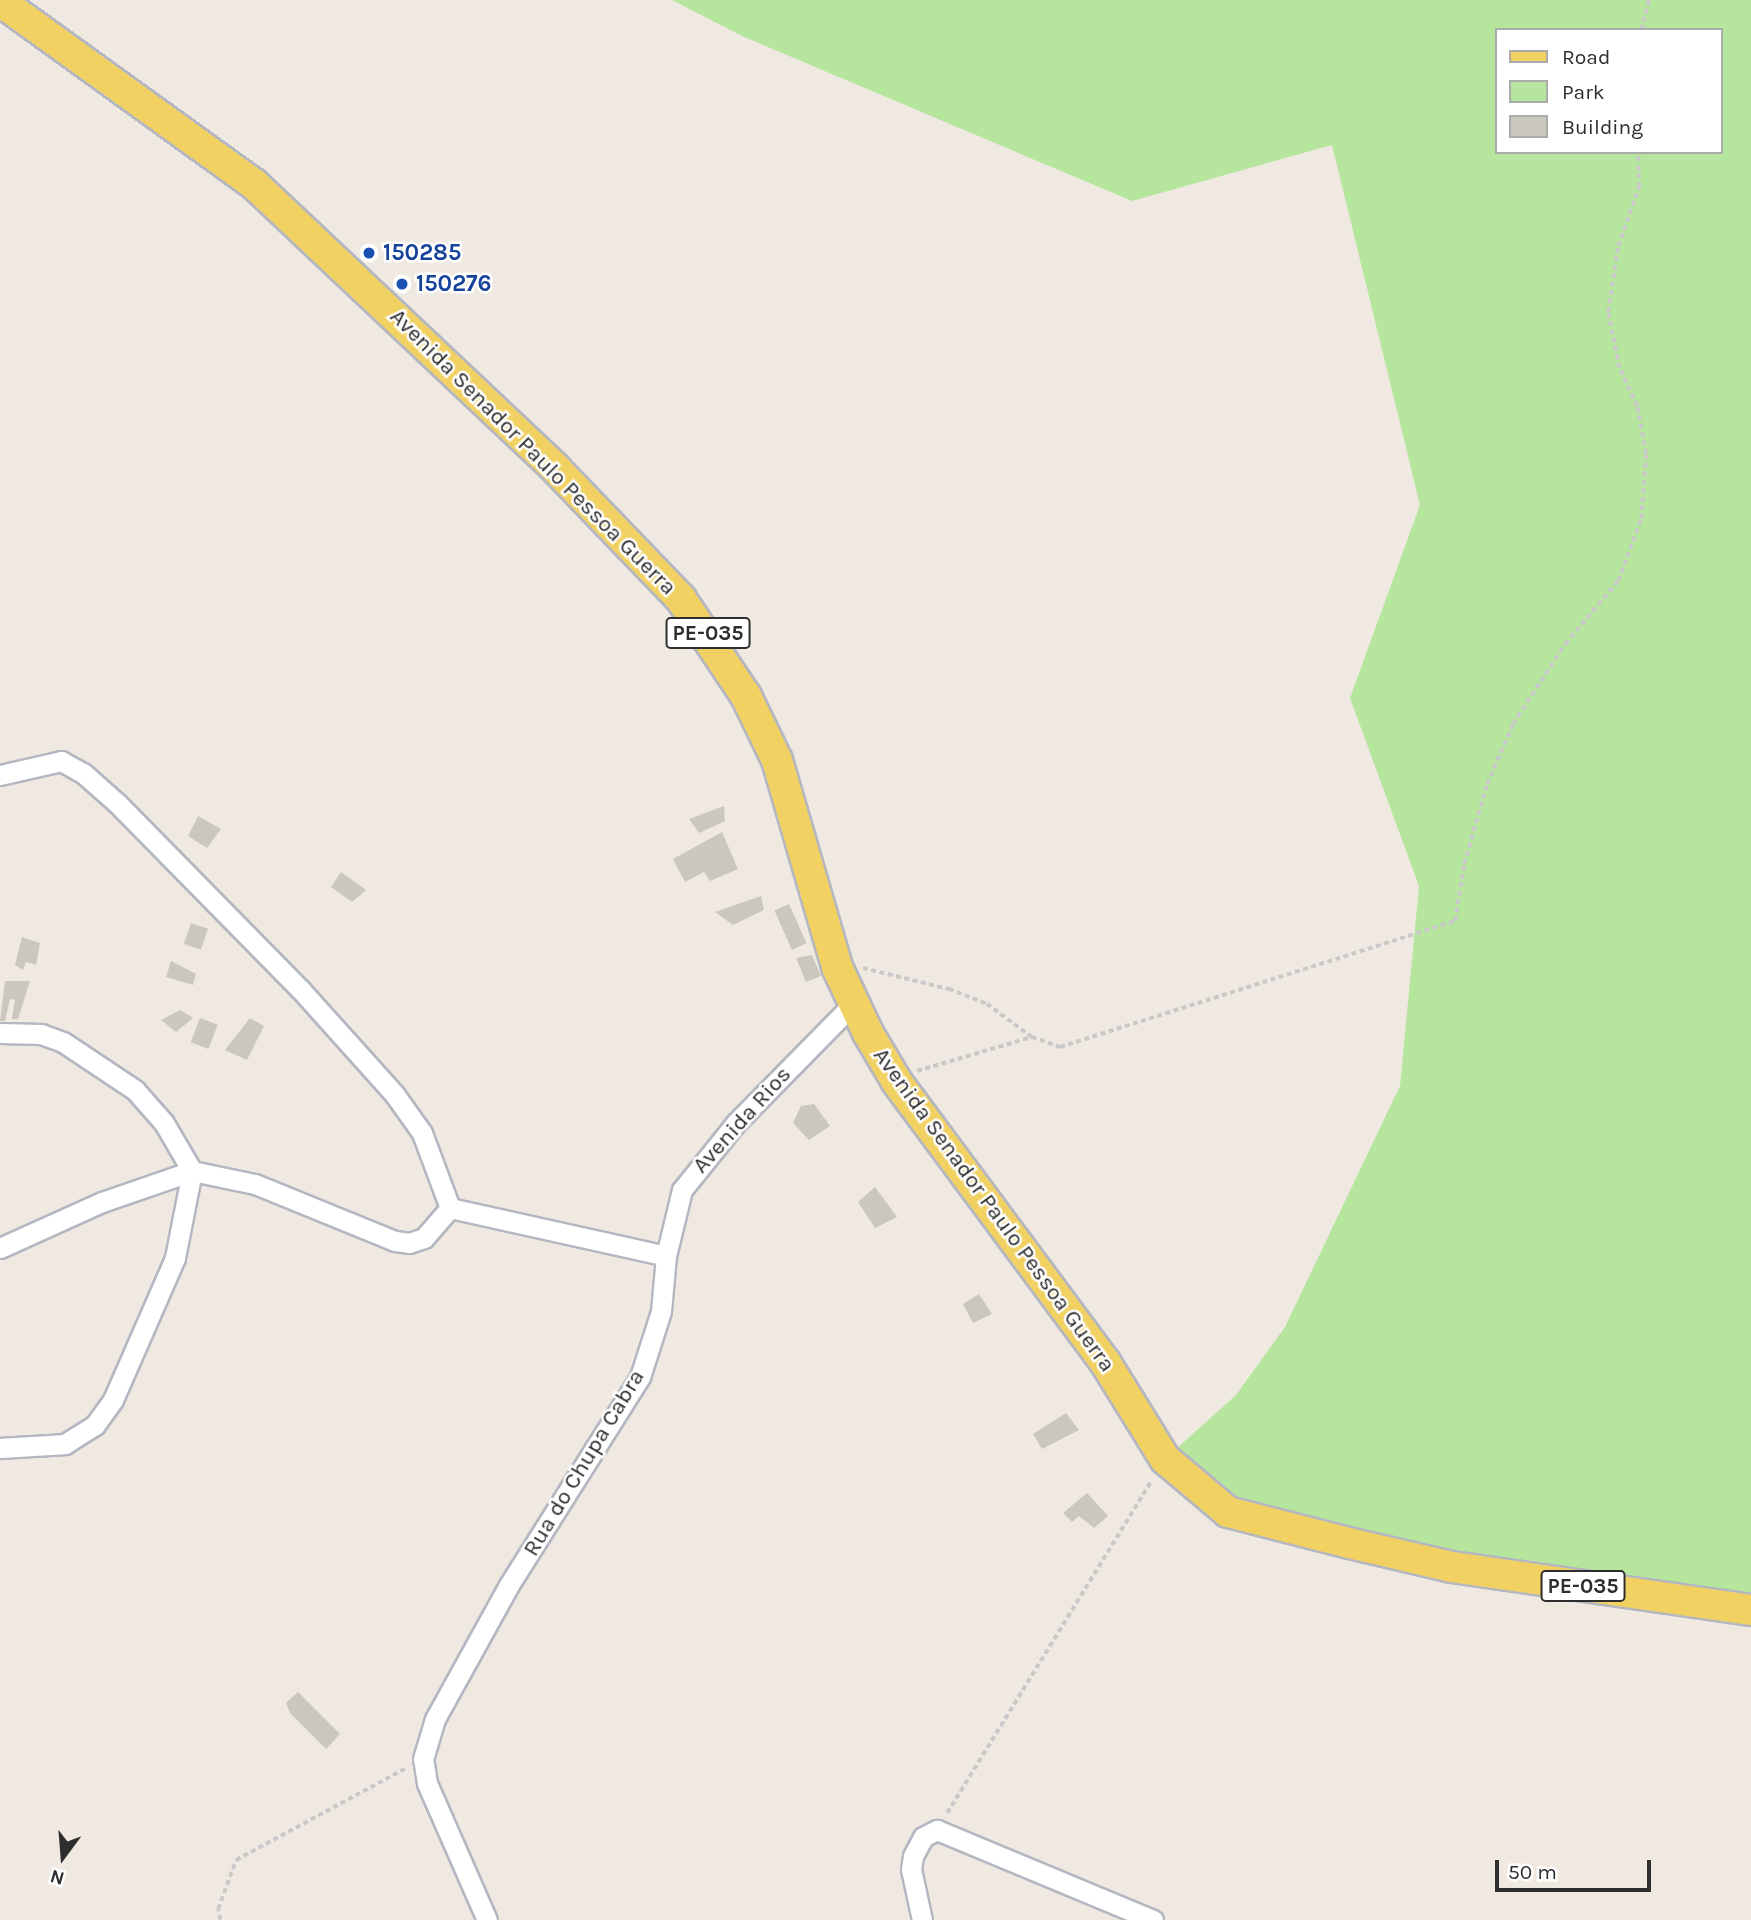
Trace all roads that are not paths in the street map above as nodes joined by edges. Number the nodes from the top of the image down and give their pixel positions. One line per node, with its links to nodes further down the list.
1 (0, 1): 3 (main road, Avenida Senador Paulo Pessoa Guerra / PE-035)
2 (0, 775): 6 (street)
3 (852, 1005): 8 (street, Avenida Rios); 10 (main road, Avenida Senador Paulo Pessoa Guerra / PE-035)
4 (0, 1033): 5 (street)
5 (192, 1171): 6 (street); 7 (street); 9 (street)
6 (450, 1208): 8 (street)
7 (0, 1248)
8 (666, 1256): 12 (street, Rua do Chupa Cabra)
9 (0, 1448)
10 (1165, 1459): 11 (main road, PE-035 / PE-035)
11 (1751, 1610)
12 (487, 1920)
13 (922, 1920): 14 (street)
14 (1153, 1920)

